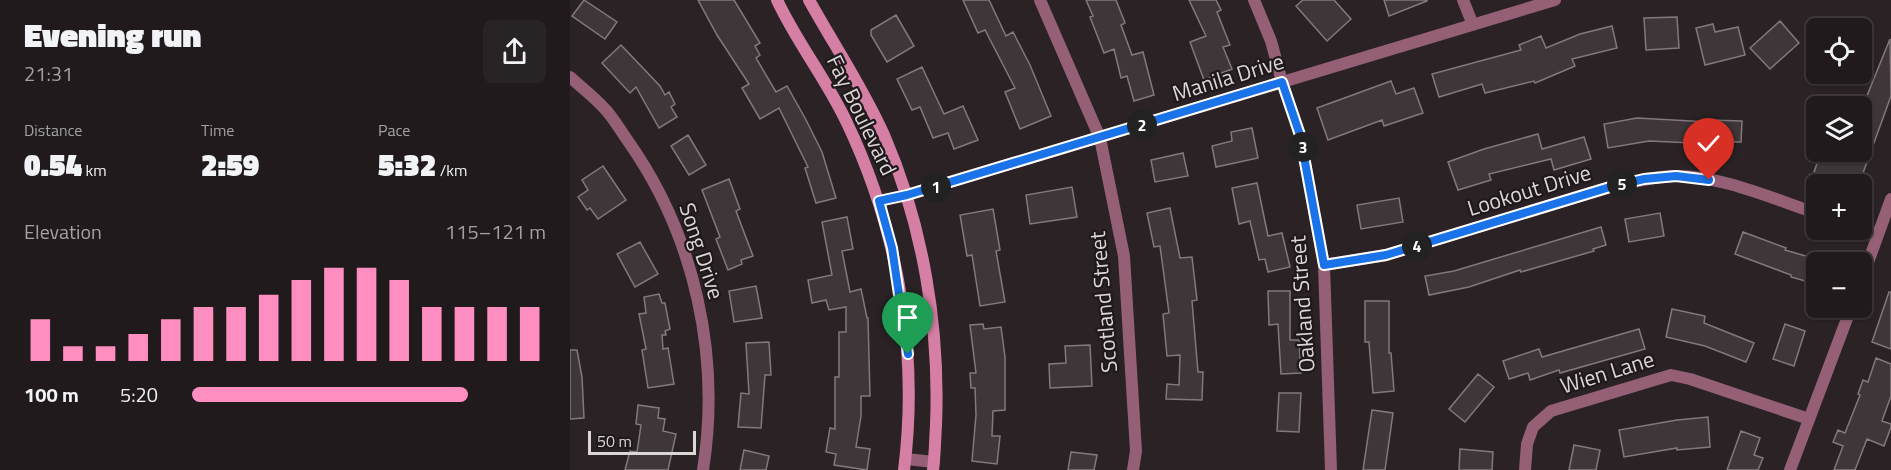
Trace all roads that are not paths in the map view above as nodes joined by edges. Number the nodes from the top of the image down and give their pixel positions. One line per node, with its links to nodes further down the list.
1 (777, 0): 13 (main road, Fay Boulevard)
2 (809, 0): 11 (main road, Fay Boulevard)
3 (1040, 0): 10 (street, Scotland Street)
4 (1254, 0): 9 (street, Oakland Street)
5 (1463, 0): 7 (street)
6 (1555, 0): 7 (street, Manila Drive)
7 (1473, 26): 9 (street, Manila Drive)
8 (570, 77): 23 (street, Song Drive)
9 (1282, 82): 10 (street, Manila Drive); 18 (street, Oakland Street)
10 (1100, 138): 11 (street, Manila Drive); 24 (street, Scotland Street)
11 (907, 195): 13 (street, Manila Drive); 22 (main road, Fay Boulevard)
12 (1891, 199): 16 (street)
13 (879, 201): 21 (main road, Fay Boulevard)
14 (1806, 210): 18 (street, Lookout Drive)
15 (1872, 232): 16 (street)
16 (1878, 234): 17 (street)
17 (1872, 252)
18 (1324, 265): 25 (street, Oakland Street)
19 (1847, 318): 20 (street)
20 (1809, 419): 26 (street, Wien Lane); 27 (street)
21 (905, 465): 22 (street)
22 (933, 466)
23 (703, 470)
24 (1134, 470)
25 (1331, 470)
26 (1525, 470)
27 (1790, 470)

